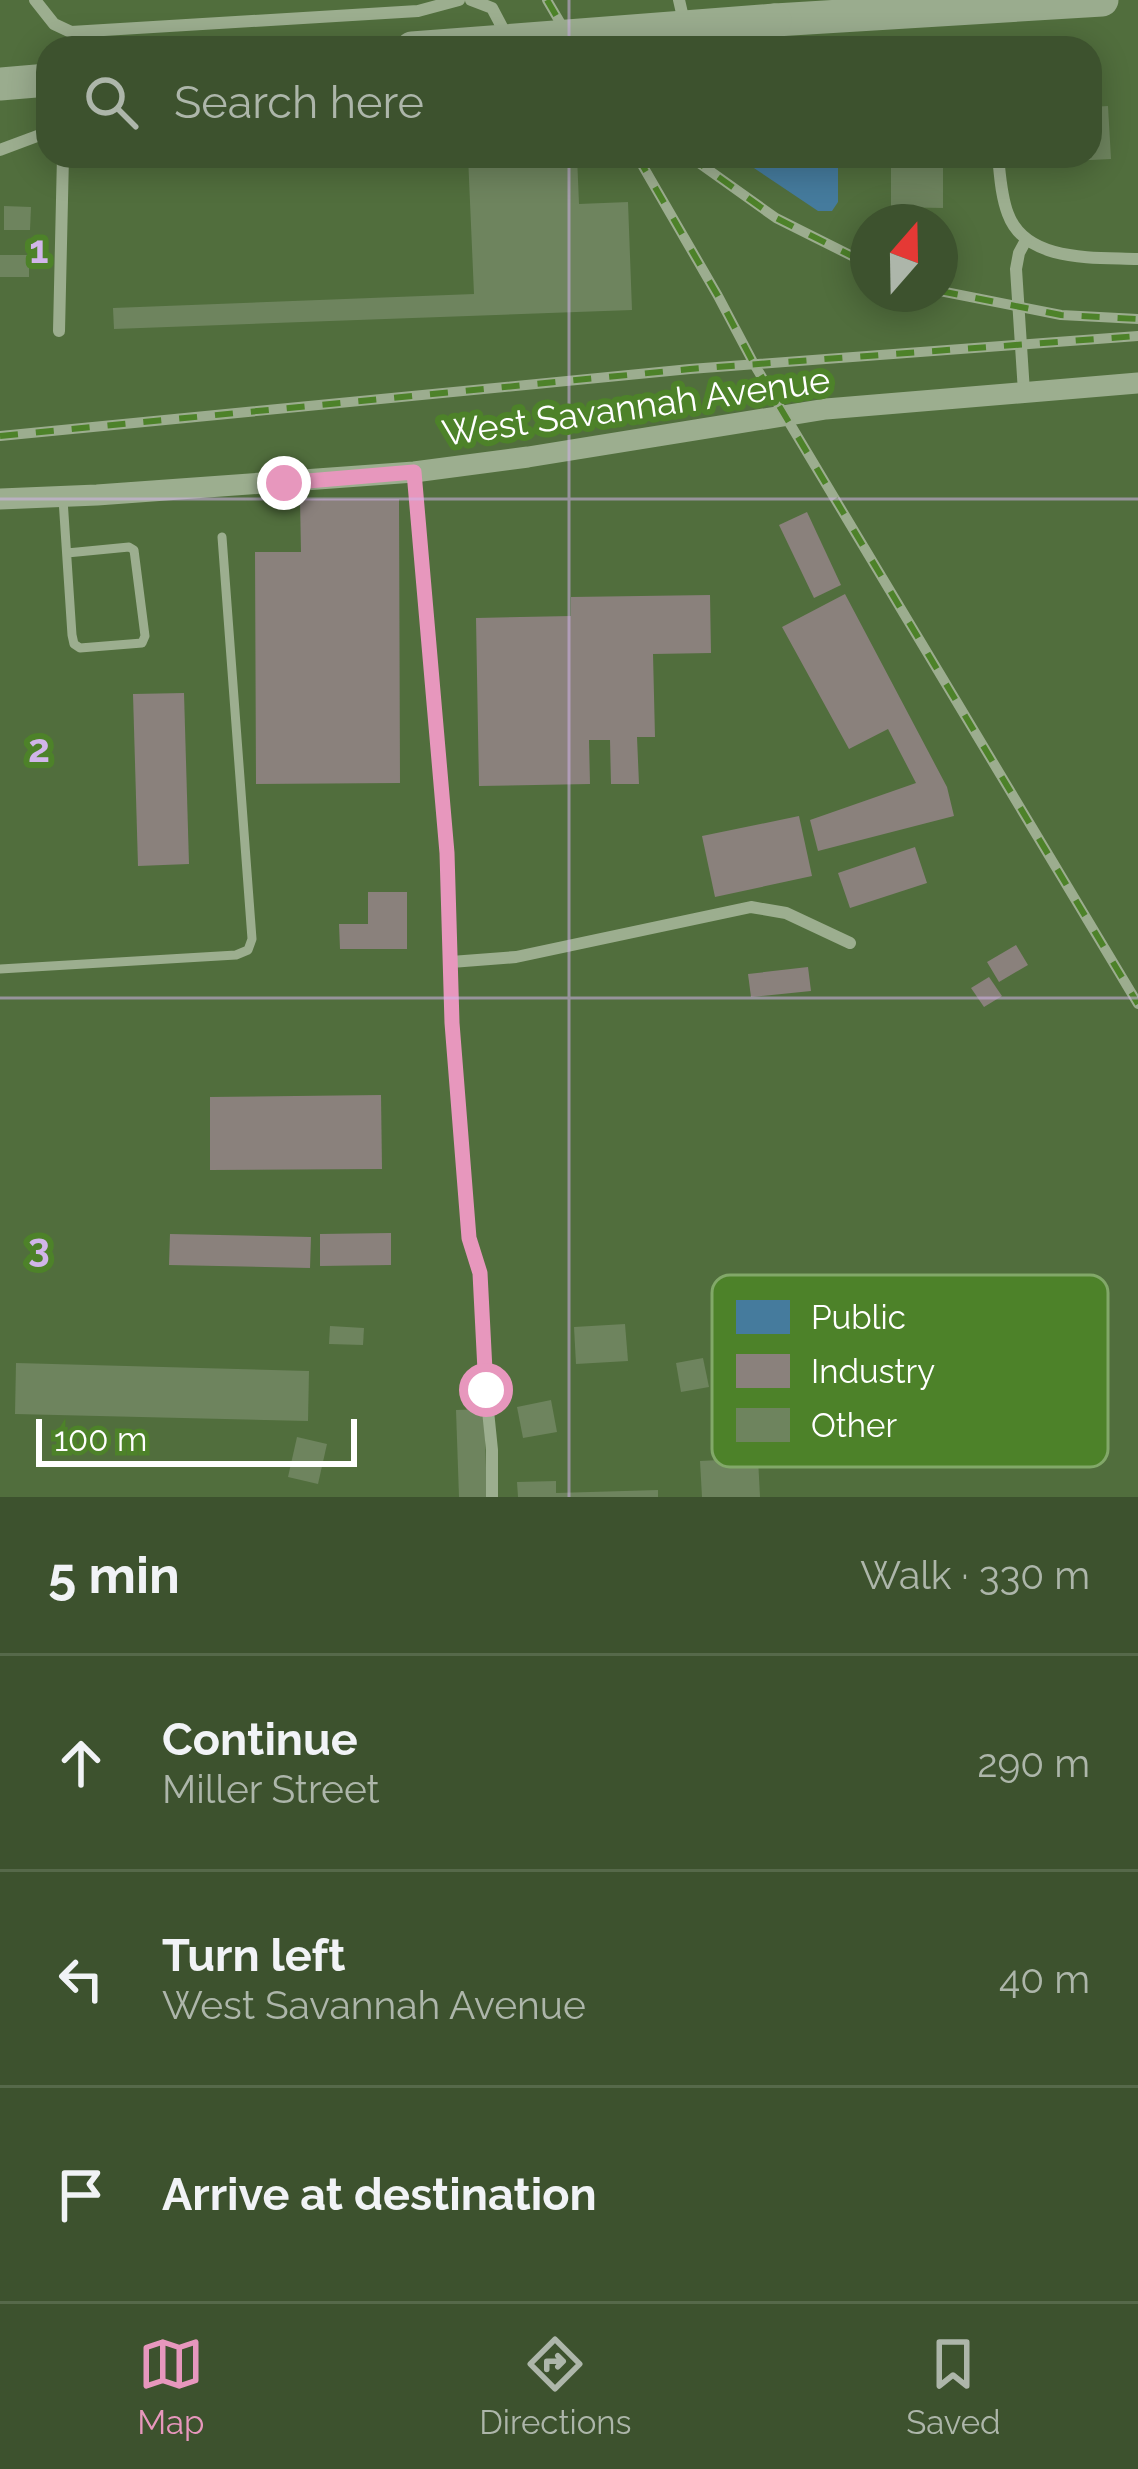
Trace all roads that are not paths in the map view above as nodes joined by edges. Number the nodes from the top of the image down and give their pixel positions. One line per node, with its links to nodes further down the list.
1 (35, 0): 2 (street)
2 (459, 0)
3 (471, 0): 6 (street)
4 (679, 0): 8 (street)
5 (1102, 0): 7 (highway, bridge)
6 (502, 36)
7 (568, 36)
8 (686, 36)
9 (36, 81): 10 (highway)
10 (0, 84)
11 (36, 136): 12 (street)
12 (0, 149)
13 (63, 168): 17 (street)
14 (999, 168): 15 (street)
15 (1026, 240): 16 (street); 19 (street)
16 (1138, 259)
17 (59, 331)
18 (1138, 383): 19 (street, West Savannah Avenue)
19 (1024, 392): 20 (street, West Savannah Avenue)
20 (414, 472): 21 (street, West Savannah Avenue); 26 (street)
21 (63, 497): 22 (street, West Savannah Avenue); 24 (lane)
22 (0, 500)
23 (222, 537): 27 (lane)
24 (67, 553): 24 (lane)
25 (850, 943): 26 (street)
26 (451, 962): 28 (street)
27 (0, 969)
28 (492, 1497)

